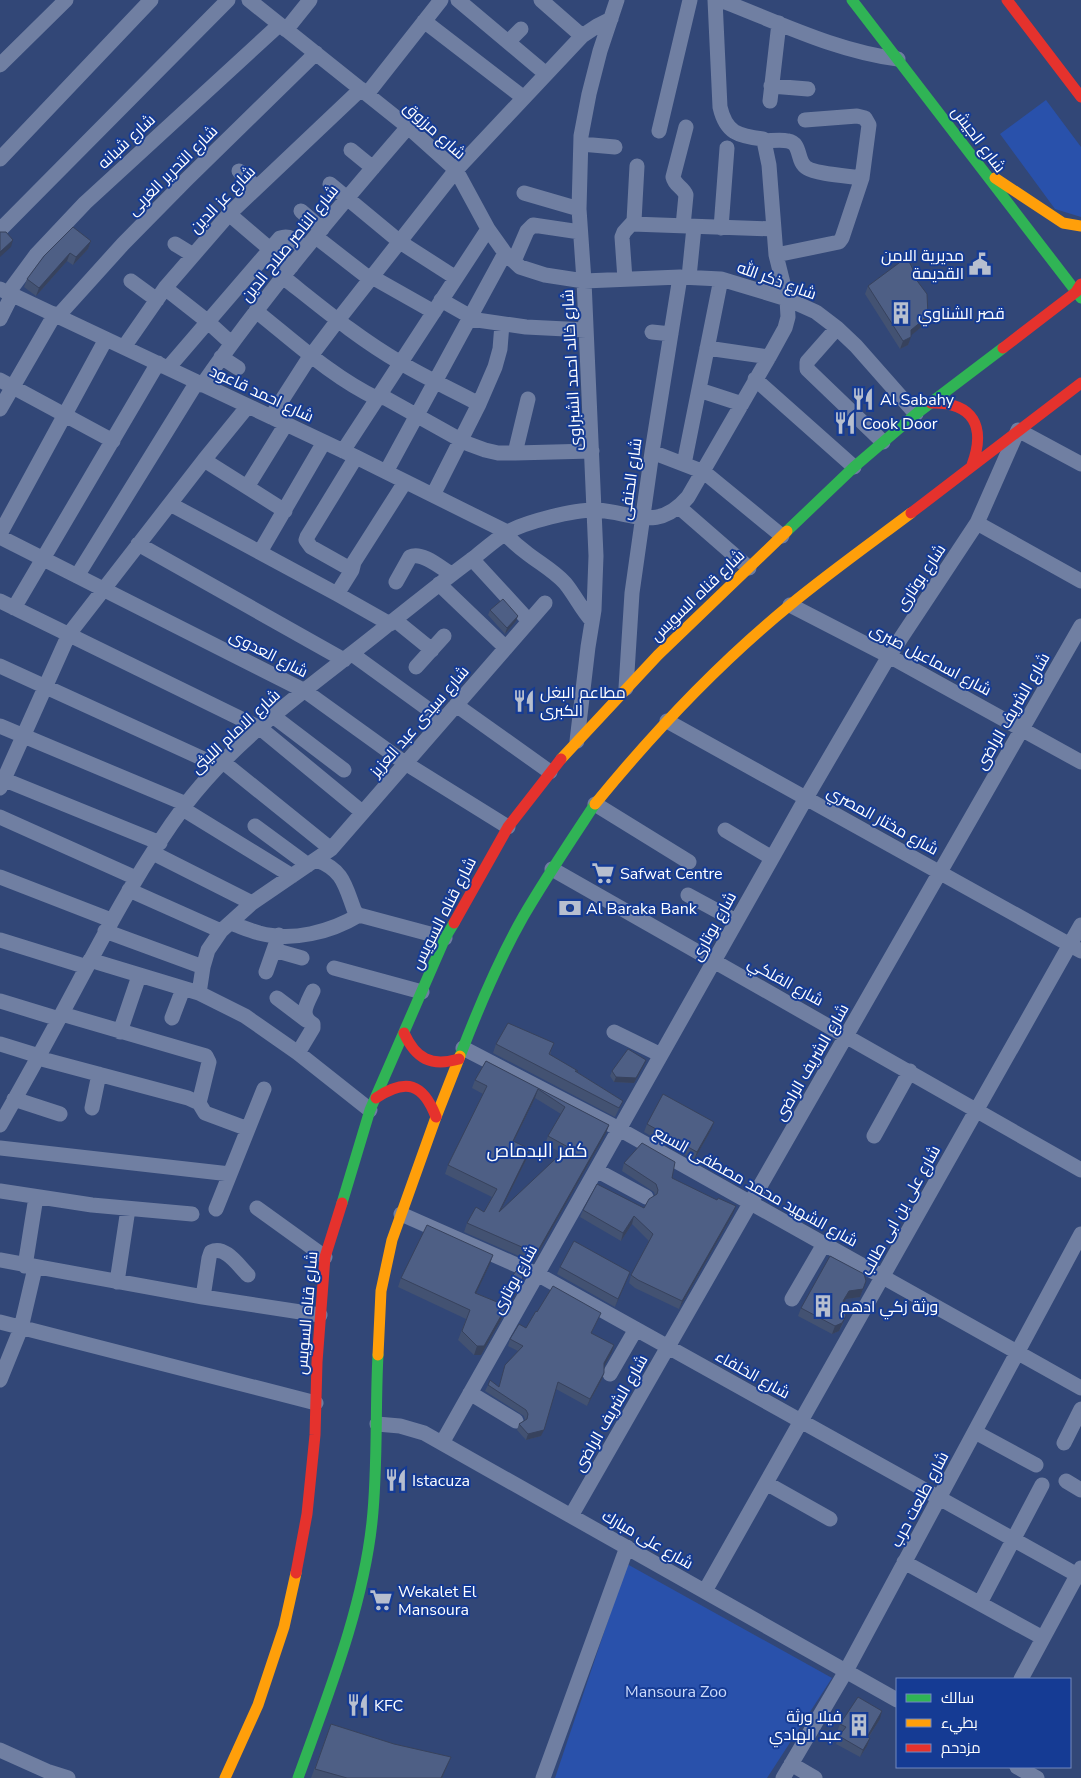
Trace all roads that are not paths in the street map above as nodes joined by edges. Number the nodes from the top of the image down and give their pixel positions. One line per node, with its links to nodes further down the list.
1 (66, 0): 24 (street)
2 (151, 0): 41 (street)
3 (228, 0): 61 (street)
4 (249, 0): 18 (street, شارع مرزوق)
5 (310, 0): 18 (street, شارع شبانه)
6 (441, 0): 16 (street, شارع عز الدين)
7 (458, 0): 21 (street)
8 (541, 0): 20 (street)
9 (617, 0): 15 (street, شارع خالد احمد الشبراوى)
10 (690, 0): 35 (street)
11 (715, 0): 36 (street)
12 (720, 0): 17 (street)
13 (852, 0): 23 (main road, شارع الجيش)
14 (1007, 0): 29 (main road)
15 (611, 19): 20 (street); 37 (street, شارع خالد احمد الشبراوى)
16 (424, 22): 28 (street, شارع عز الدين); 30 (street)
17 (779, 23): 23 (street); 26 (street)
18 (283, 28): 22 (street, شارع مرزوق); 79 (street, شارع شبانه)
19 (521, 29): 21 (street)
20 (582, 36): 25 (street)
21 (508, 42): 25 (street)
22 (316, 53): 28 (street, شارع مرزوق); 85 (street, شارع التحرير الغربى)
23 (898, 59): 46 (main road, شارع الجيش)
24 (0, 65)
25 (546, 74): 30 (street)
26 (771, 86): 27 (street); 31 (street)
27 (808, 89)
28 (364, 91): 33 (street, شارع مرزوق); 49 (street, شارع عز الدين)
29 (1081, 96)
30 (524, 98): 44 (street)
31 (770, 101)
32 (804, 120): 47 (street)
33 (408, 127): 43 (street, شارع الناصر صلاح الدين); 44 (street, شارع مرزوق)
34 (686, 127): 56 (street, شارع الحنفى)
35 (659, 131)
36 (764, 141): 47 (street); 60 (street)
37 (581, 144): 38 (street); 52 (street, شارع خالد احمد الشبراوى)
38 (615, 147)
39 (727, 148): 58 (street)
40 (351, 150): 43 (street)
41 (0, 159)
42 (637, 166): 55 (street)
43 (373, 168): 51 (street, شارع الناصر صلاح الدين)
44 (456, 170): 59 (street, شارع مرزوق); 64 (street)
45 (239, 171): 49 (street)
46 (982, 171): 57 (main road); 80 (main road, شارع الجيش)
47 (862, 178): 69 (street)
48 (330, 184): 51 (street)
49 (256, 187): 54 (street, شارع عز الدين)
50 (524, 193): 52 (street)
51 (347, 199): 63 (street, شارع الناصر صلاح الدين); 64 (street)
52 (579, 209): 62 (street, شارع خالد احمد الشبراوى)
53 (301, 212): 63 (street)
54 (229, 214): 66 (street); 68 (street, شارع عز الدين)
55 (632, 224): 56 (street); 75 (street)
56 (689, 226): 58 (street); 72 (street, شارع الحنفى)
57 (1081, 226)
58 (721, 228): 60 (street)
59 (488, 229): 70 (street, شارع مرزوق); 74 (street)
60 (774, 229): 69 (street)
61 (0, 230)
62 (580, 232): 70 (street); 78 (street, شارع خالد احمد الشبراوى)
63 (319, 233): 67 (street, شارع الناصر صلاح الدين); 73 (street)
64 (400, 242): 73 (street); 74 (street)
65 (175, 244): 68 (street)
66 (270, 249): 67 (street); 71 (street); 89 (street)
67 (305, 249): 71 (street, شارع الناصر صلاح الدين)
68 (193, 255): 81 (street, شارع عز الدين)
69 (776, 255): 82 (street)
70 (509, 257): 78 (street, شارع مرزوق); 86 (street)
71 (287, 272): 84 (street, شارع الناصر صلاح الدين); 88 (street)
72 (684, 277): 75 (street, شارع ذكر الله); 76 (street, شارع ذكر الله); 94 (street, شارع الحنفى)
73 (371, 278): 83 (street); 88 (street)
74 (456, 278): 83 (street)
75 (625, 279): 78 (street, شارع ذكر الله)
76 (722, 279): 82 (street, شارع ذكر الله); 98 (street)
77 (131, 281): 81 (street)
78 (584, 281): 92 (street, شارع خالد احمد الشبراوى)
79 (6, 292): 85 (street, شارع احمد قاعود); 87 (street, شارع شبانه)
80 (1079, 292): 113 (main road, شارع قناه السويس)
81 (161, 294): 89 (street); 97 (street, شارع عز الدين)
82 (787, 299): 91 (street, شارع ذكر الله); 100 (street)
83 (437, 306): 86 (street); 102 (street)
84 (256, 311): 96 (street, شارع الناصر صلاح الدين); 99 (street)
85 (56, 315): 95 (street, شارع احمد قاعود); 107 (street, شارع التحرير الغربى)
86 (470, 318): 90 (street); 106 (street)
87 (0, 320)
88 (338, 320): 99 (street); 102 (street)
89 (207, 321): 96 (street); 103 (street)
90 (502, 324): 92 (street); 114 (street)
91 (837, 328): 118 (street, شارع ذكر الله); 127 (street)
92 (586, 330): 128 (street, شارع خالد احمد الشبراوى)
93 (652, 332): 94 (street)
94 (670, 334): 129 (street, شارع الحنفى)
95 (106, 339): 97 (street, شارع احمد قاعود); 119 (street)
96 (231, 343): 101 (street, شارع الناصر صلاح الدين)
97 (124, 348): 103 (street, شارع احمد قاعود)
98 (707, 348): 100 (street); 110 (street)
99 (311, 356): 111 (street); 121 (street)
100 (769, 357): 105 (street)
101 (221, 358): 104 (street); 109 (street, شارع الناصر صلاح الدين)
102 (401, 363): 106 (street); 111 (street)
103 (163, 366): 109 (street, شارع احمد قاعود); 125 (street)
104 (238, 368)
105 (755, 379): 115 (street); 136 (street)
106 (436, 381): 114 (street); 120 (street)
107 (6, 383): 117 (street, شارع التحرير الغربى); 119 (street)
108 (1081, 383): 123 (main road)
109 (200, 384): 116 (street, شارع احمد قاعود); 158 (street, شارع الناصر صلاح الدين)
110 (699, 390): 115 (street); 133 (street)
111 (379, 397): 120 (street); 131 (street)
112 (528, 399): 130 (street)
113 (931, 403): 118 (main road, شارع قناه السويس); 135 (main road)
114 (479, 404): 124 (street)
115 (742, 404): 138 (street)
116 (248, 406): 121 (street, شارع احمد قاعود); 132 (street)
117 (0, 409)
118 (916, 414): 127 (main road, شارع قناه السويس)
119 (65, 415): 125 (street); 149 (street)
120 (417, 416): 124 (street); 137 (street)
121 (271, 417): 122 (street, شارع احمد قاعود)
122 (286, 424): 126 (street, شارع احمد قاعود); 140 (street)
123 (1018, 430): 134 (street); 135 (main road); 147 (street, شارع بوتارى)
124 (461, 440): 130 (street); 141 (street)
125 (112, 441): 153 (street)
126 (324, 442): 131 (street, شارع احمد قاعود); 145 (street)
127 (883, 442): 136 (main road, شارع قناه السويس)
128 (592, 451): 130 (street); 144 (street, شارع خالد احمد الشبراوى)
129 (652, 452): 133 (street); 146 (street, شارع الحنفى)
130 (514, 453)
131 (350, 454): 137 (street, شارع احمد قاعود); 156 (street)
132 (204, 460): 140 (street); 142 (street)
133 (684, 464): 138 (street)
134 (1081, 464)
135 (972, 465): 166 (main road)
136 (854, 468): 150 (main road, شارع قناه السويس)
137 (386, 472): 139 (street, شارع احمد قاعود)
138 (704, 472): 143 (street); 150 (street)
139 (405, 482): 141 (street, شارع احمد قاعود); 156 (street)
140 (247, 487): 145 (street)
141 (433, 495): 148 (street, شارع احمد قاعود)
142 (170, 504): 151 (street); 152 (street)
143 (679, 507): 146 (street, شارع الامام الليثى); 155 (street)
144 (595, 510): 146 (street, شارع الامام الليثى); 148 (street, شارع الامام الليثى); 169 (street, شارع خالد احمد الشبراوى)
145 (284, 511): 152 (street)
146 (642, 518): 181 (street, شارع الحنفى)
147 (978, 523): 159 (street); 176 (street, شارع بوتارى)
148 (506, 533): 154 (street, شارع الامام الليثى); 169 (street, شارع احمد قاعود)
149 (0, 535): 153 (street, شارع العدوى)
150 (782, 536): 155 (main road, شارع قناه السويس)
151 (138, 544): 162 (street); 177 (street)
152 (260, 552): 163 (street)
153 (44, 558): 158 (street, شارع العدوى); 167 (street)
154 (472, 559): 157 (street, شارع الامام الليثى); 168 (street)
155 (749, 568): 181 (main road, شارع قناه السويس)
156 (352, 570): 163 (street)
157 (451, 574): 160 (street); 161 (street, شارع الامام الليثى)
158 (77, 576): 162 (street, شارع العدوى)
159 (1081, 581)
160 (396, 582)
161 (439, 584): 170 (street, شارع الامام الليثى); 174 (street)
162 (103, 589): 172 (street); 182 (street, شارع العدوى)
163 (337, 594): 170 (street)
164 (0, 601): 167 (street)
165 (545, 603): 168 (street, شارع سيدى عبد العزيز)
166 (790, 604): 176 (street, شارع اسماعيل صبرى); 186 (main road)
167 (14, 608): 172 (street)
168 (529, 621): 174 (street, شارع سيدى عبد العزيز)
169 (592, 621): 191 (street, شارع خالد احمد الشبراوى)
170 (392, 622): 175 (street); 177 (street, شارع الامام الليثى)
171 (1080, 630): 189 (street, شارع الشريف الراضى)
172 (69, 634): 180 (street); 188 (street)
173 (444, 636): 175 (street)
174 (506, 648): 183 (street, شارع سيدى عبد العزيز)
175 (432, 650): 179 (street)
176 (889, 656): 189 (street, شارع اسماعيل صبرى); 198 (street, شارع بوتارى)
177 (348, 657): 182 (street, شارع الامام الليثى); 185 (street)
178 (0, 666): 180 (street)
179 (416, 668)
180 (46, 686): 190 (street); 194 (street)
181 (626, 688): 191 (main road, شارع قناه السويس)
182 (305, 691): 184 (street, شارع الامام الليثى); 193 (street, شارع العدوى)
183 (456, 705): 185 (street, شارع سيدى عبد العزيز); 195 (street)
184 (273, 716): 188 (street, شارع الامام الليثى); 197 (street)
185 (443, 720): 193 (street, شارع سيدى عبد العزيز)
186 (667, 721): 198 (street, شارع مختار المصري); 199 (main road)
187 (0, 726): 190 (street)
188 (260, 728): 194 (street, شارع الامام الليثى); 197 (street)
189 (1022, 729): 192 (street, شارع اسماعيل صبرى); 212 (street, شارع الشريف الراضى)
190 (24, 736): 196 (street); 200 (street)
191 (577, 741): 195 (main road, شارع قناه السويس)
192 (1081, 762)
193 (406, 763): 201 (street, شارع سيدى عبد العزيز); 204 (street, شارع العدوى)
194 (221, 764): 200 (street, شارع الامام الليثى); 207 (street)
195 (550, 772): 204 (main road, شارع قناه السويس)
196 (1, 782): 206 (street)
197 (332, 787): 201 (street)
198 (806, 798): 208 (street, شارع بوتارى); 212 (street, شارع مختار المصري)
199 (595, 804): 209 (street); 211 (main road)
200 (184, 807): 206 (street, شارع الامام الليثى); 213 (street)
201 (362, 812): 207 (street, شارع سيدى عبد العزيز)
202 (0, 817): 215 (street)
203 (255, 826): 210 (street)
204 (508, 827): 224 (main road, شارع قناه السويس)
205 (725, 830): 208 (street)
206 (157, 848): 215 (street, شارع الامام الليثى); 217 (street)
207 (331, 848): 210 (street, شارع سيدى عبد العزيز)
208 (772, 858): 219 (street, شارع بوتارى)
209 (689, 862)
210 (312, 863): 213 (street, شارع سيدى عبد العزيز); 218 (street)
211 (552, 869): 229 (street, شارع الفلكي); 250 (main road)
212 (940, 872): 226 (street, شارع مختار المصري); 247 (street, شارع الشريف الراضى)
213 (292, 876): 217 (street, شارع سيدى عبد العزيز)
214 (0, 877): 221 (street)
215 (132, 884): 221 (street, شارع الامام الليثى); 222 (street)
216 (688, 895): 219 (street)
217 (252, 903): 222 (street, شارع سيدى عبد العزيز)
218 (359, 915): 223 (street); 224 (street)
219 (736, 921): 229 (street, شارع بوتارى)
220 (1081, 924): 226 (street, شارع على بن ابى طالب)
221 (108, 925): 230 (street, شارع الامام الليثى); 231 (street)
222 (225, 927): 223 (street); 231 (street, شارع سيدى عبد العزيز)
223 (279, 935): 227 (street)
224 (445, 938): 237 (main road, شارع قناه السويس)
225 (0, 940): 230 (street)
226 (1075, 948): 260 (street, شارع على بن ابى طالب)
227 (274, 950): 228 (street); 233 (street)
228 (302, 958)
229 (714, 961): 247 (street, شارع الفلكي); 251 (street, شارع بوتارى)
230 (88, 963): 234 (street); 241 (street, شارع الامام الليثى)
231 (203, 967): 238 (street, شارع سيدى عبد العزيز)
232 (334, 968): 237 (street)
233 (266, 972)
234 (139, 976): 235 (street); 244 (street)
235 (183, 989): 238 (street); 242 (street)
236 (313, 991): 243 (street)
237 (422, 992): 246 (main road, شارع قناه السويس)
238 (199, 993): 249 (street)
239 (276, 998): 243 (street)
240 (0, 1001): 241 (street)
241 (61, 1016): 244 (street); 252 (street, شارع الامام الليثى)
242 (172, 1018)
243 (306, 1020): 249 (street)
244 (120, 1032): 257 (street)
245 (614, 1032): 251 (street)
246 (404, 1033): 250 (main road); 258 (main road, شارع قناه السويس)
247 (846, 1036): 253 (street, شارع الفلكي); 274 (street, شارع الشريف الراضى)
248 (2, 1050): 252 (street)
249 (298, 1053): 258 (street)
250 (461, 1054): 262 (main road); 265 (street, شارع الشهيد محمد مصطفى السبع)
251 (661, 1055): 265 (street, شارع بوتارى)
252 (38, 1057): 254 (street); 256 (street, شارع الامام الليثى)
253 (910, 1071): 260 (street, شارع الفلكي); 266 (street)
254 (99, 1074): 257 (street); 259 (street)
255 (264, 1089): 264 (street)
256 (14, 1100): 261 (street); 263 (street, شارع الامام الليثى)
257 (199, 1103): 264 (street)
258 (373, 1104): 262 (main road); 282 (main road, شارع قناه السويس)
259 (92, 1108)
260 (977, 1109): 269 (street, شارع الفلكي); 287 (street, شارع على بن ابى طالب)
261 (60, 1114)
262 (436, 1116): 279 (main road)
263 (0, 1125)
264 (248, 1129): 270 (street)
265 (619, 1129): 268 (street, شارع بوتارى); 274 (street, شارع الشهيد محمد مصطفى السبع)
266 (874, 1136)
267 (0, 1148): 270 (street)
268 (596, 1170): 273 (street); 285 (street, شارع بوتارى)
269 (1081, 1170)
270 (230, 1174): 277 (street)
271 (0, 1190): 272 (street)
272 (36, 1197): 276 (street); 284 (street)
273 (646, 1197)
274 (750, 1203): 281 (street, شارع الشهيد محمد مصطفى السبع); 295 (street, شارع الشريف الراضى)
275 (257, 1208): 282 (street)
276 (128, 1209): 278 (street); 288 (street)
277 (216, 1209)
278 (192, 1214)
279 (401, 1214): 285 (street, شارع الخلفاء); 306 (main road)
280 (1081, 1234): 296 (street, شارع طلعت حرب)
281 (824, 1244): 287 (street, شارع الشهيد محمد مصطفى السبع); 290 (street)
282 (325, 1257): 291 (main road, شارع قناه السويس)
283 (0, 1260): 284 (street)
284 (30, 1267): 288 (street); 293 (street)
285 (538, 1274): 294 (street, شارع الخلفاء); 301 (street, شارع بوتارى)
286 (248, 1275): 289 (street)
287 (882, 1277): 296 (street, شارع الشهيد محمد مصطفى السبع); 305 (street, شارع على بن ابى طالب)
288 (117, 1282): 289 (street)
289 (203, 1297): 291 (street)
290 (792, 1299)
291 (320, 1315): 302 (main road, شارع قناه السويس)
292 (0, 1322): 293 (street)
293 (21, 1328): 297 (street); 302 (street)
294 (636, 1328): 295 (street, شارع الخلفاء); 298 (street)
295 (668, 1346): 305 (street, شارع الخلفاء); 316 (street, شارع الشريف الراضى)
296 (1018, 1352): 300 (street, شارع الشهيد محمد مصطفى السبع); 307 (street, شارع طلعت حرب)
297 (3, 1363): 299 (street)
298 (610, 1374)
299 (0, 1380)
300 (1081, 1388)
301 (470, 1393): 304 (street); 309 (street, شارع بوتارى)
302 (316, 1403): 333 (main road, شارع قناه السويس)
303 (1081, 1409): 308 (street)
304 (516, 1421)
305 (801, 1421): 312 (street, شارع على بن ابى طالب); 315 (street, شارع الخلفاء)
306 (377, 1424): 309 (street, شارع على مبارك); 334 (main road)
307 (975, 1432): 310 (street); 315 (street, شارع طلعت حرب)
308 (1064, 1442)
309 (442, 1443): 316 (street, شارع على مبارك)
310 (1036, 1465)
311 (1066, 1481): 314 (street)
312 (766, 1483): 317 (street); 322 (street, شارع على بن ابى طالب)
313 (1042, 1485): 318 (street)
314 (1081, 1490)
315 (939, 1498): 318 (street, شارع الخلفاء); 320 (street, شارع طلعت حرب)
316 (571, 1516): 319 (street, شارع على مبارك)
317 (830, 1519)
318 (1013, 1539): 321 (street, شارع الخلفاء); 323 (street)
319 (627, 1547): 322 (street, شارع على مبارك); 335 (street)
320 (904, 1562): 323 (street); 325 (street, شارع طلعت حرب)
321 (1080, 1573): 324 (street)
322 (705, 1591): 325 (street, شارع على مبارك)
323 (980, 1603): 324 (street)
324 (1044, 1638): 326 (street)
325 (846, 1671): 327 (street, شارع على مبارك); 329 (street, شارع طلعت حرب)
326 (1022, 1678)
327 (896, 1699)
328 (0, 1750): 331 (street)
329 (791, 1764): 336 (street, شارع طلعت حرب); 337 (street)
330 (1019, 1768): 338 (street)
331 (46, 1775): 332 (street)
332 (68, 1778)
333 (225, 1778)
334 (298, 1778)
335 (543, 1778)
336 (782, 1778)
337 (814, 1778)
338 (1037, 1778)

